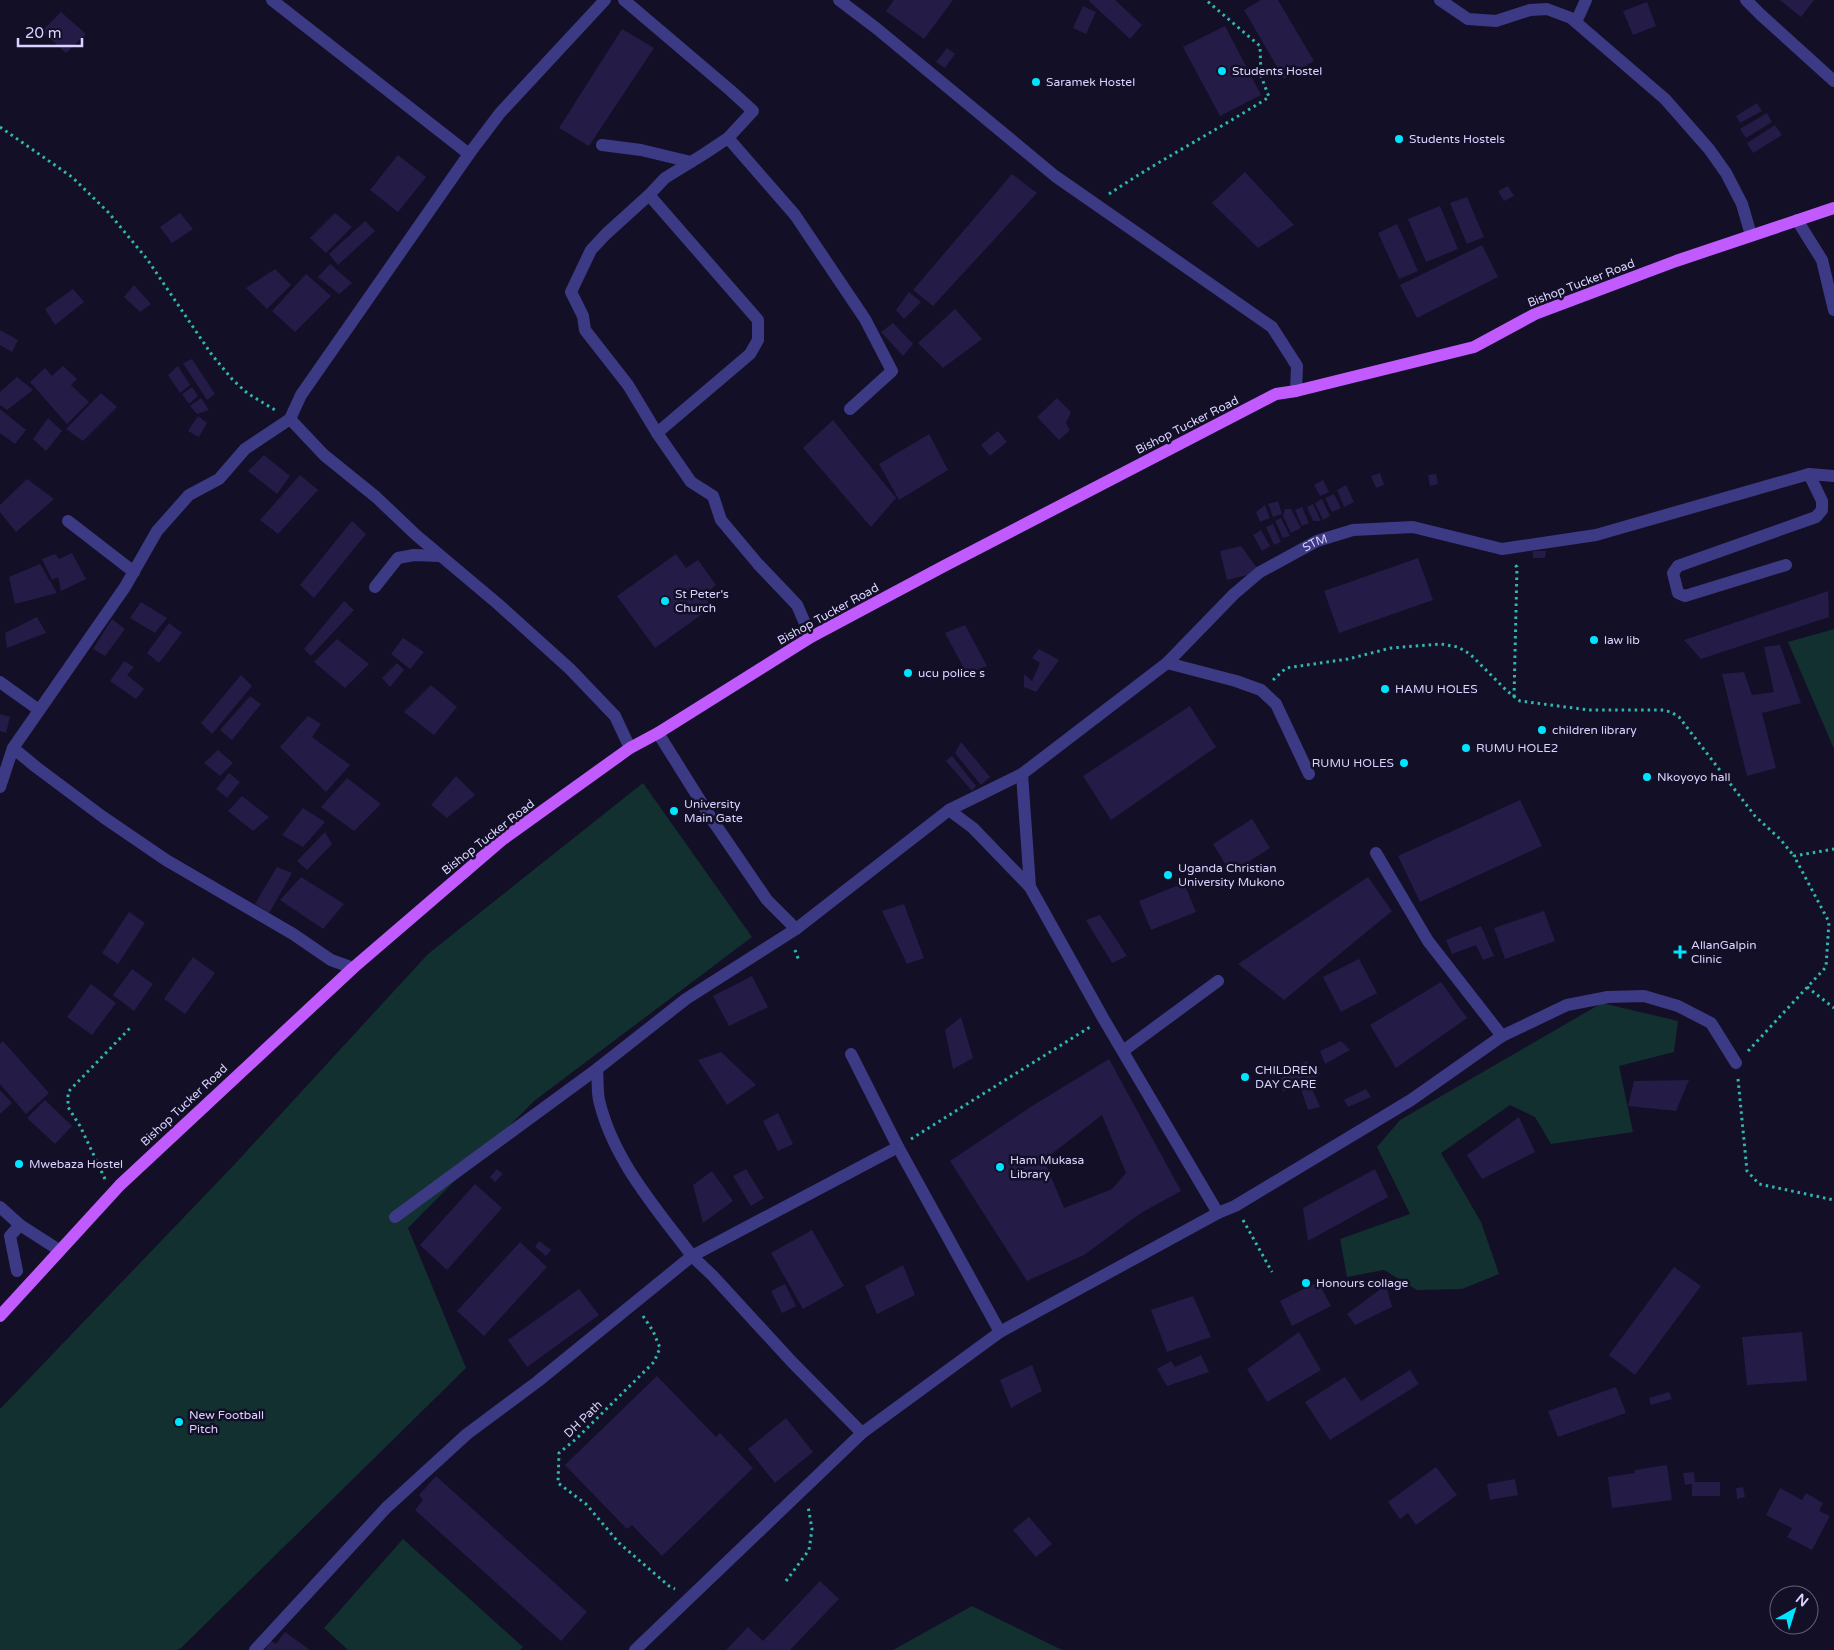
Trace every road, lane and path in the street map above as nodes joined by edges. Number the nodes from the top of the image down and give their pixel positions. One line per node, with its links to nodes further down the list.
1 (272, 0): 14 (street)
2 (605, 0): 14 (street)
3 (624, 0): 12 (street)
4 (838, 0): 17 (street)
5 (1206, 0): 17 (path)
6 (1440, 0): 9 (street)
7 (1586, 0): 9 (street)
8 (1746, 0): 10 (street)
9 (1576, 22): 20 (street)
10 (1834, 81)
11 (0, 127): 24 (path)
12 (728, 138): 15 (street); 23 (street)
13 (602, 145): 15 (street)
14 (469, 154): 24 (street)
15 (692, 162): 16 (street)
16 (649, 196): 25 (street); 25 (street)
17 (1098, 205): 22 (street)
18 (1834, 208): 19 (main road, Bishop Tucker Road)
19 (1798, 220): 20 (main road, Bishop Tucker Road); 21 (street)
20 (1751, 235): 22 (main road, Bishop Tucker Road)
21 (1834, 310)
22 (1296, 391): 34 (main road, Bishop Tucker Road)
23 (850, 409)
24 (290, 420): 29 (street); 32 (street)
25 (657, 433): 34 (street)
26 (1809, 474): 27 (street); 30 (street); 35 (street, STM)
27 (1834, 476)
28 (68, 522): 32 (street)
29 (440, 556): 33 (street); 42 (street)
30 (1786, 565)
31 (1517, 567): 38 (path)
32 (134, 572): 39 (street)
33 (375, 587)
34 (812, 637): 40 (main road, Bishop Tucker Road)
35 (1167, 663): 37 (street); 43 (street, STM)
36 (0, 682): 39 (street)
37 (1261, 690): 38 (path); 44 (street)
38 (1514, 698): 49 (path)
39 (39, 710): 41 (street)
40 (658, 733): 42 (main road, Bishop Tucker Road); 51 (street)
41 (13, 748): 45 (street); 52 (street)
42 (630, 748): 52 (main road, Bishop Tucker Road)
43 (1022, 774): 46 (street, STM); 50 (street)
44 (1309, 774)
45 (0, 787)
46 (949, 810): 50 (street); 51 (street, STM)
47 (1834, 849): 49 (path)
48 (1376, 854): 58 (street)
49 (1794, 856): 54 (path)
50 (1030, 887): 56 (street)
51 (796, 929): 62 (street, STM)
52 (353, 968): 64 (main road, Bishop Tucker Road)
53 (1218, 980): 59 (street)
54 (1807, 987): 55 (path); 61 (path)
55 (1834, 1008)
56 (1103, 1018): 59 (street); 63 (path)
57 (131, 1028): 64 (path)
58 (1502, 1036): 61 (street); 66 (street)
59 (1122, 1051): 68 (street)
60 (851, 1054): 63 (street)
61 (1736, 1063): 65 (path)
62 (597, 1069): 69 (street, STM); 72 (street)
63 (898, 1147): 72 (street); 77 (street)
64 (120, 1184): 71 (main road, Bishop Tucker Road)
65 (1834, 1200)
66 (1235, 1206): 68 (street); 74 (path)
67 (0, 1207): 70 (street)
68 (1218, 1213): 77 (street)
69 (395, 1217)
70 (20, 1225): 71 (street); 73 (street)
71 (59, 1250): 76 (main road, Bishop Tucker Road)
72 (692, 1256): 75 (street); 78 (street)
73 (17, 1271)
74 (1272, 1272)
75 (635, 1304): 81 (path, DH Path); 82 (street)
76 (0, 1316)
77 (1000, 1332): 78 (street)
78 (862, 1433): 79 (street)
79 (804, 1489): 80 (path); 81 (street)
80 (786, 1581)
81 (691, 1597): 83 (street)
82 (255, 1650)
83 (635, 1650)

